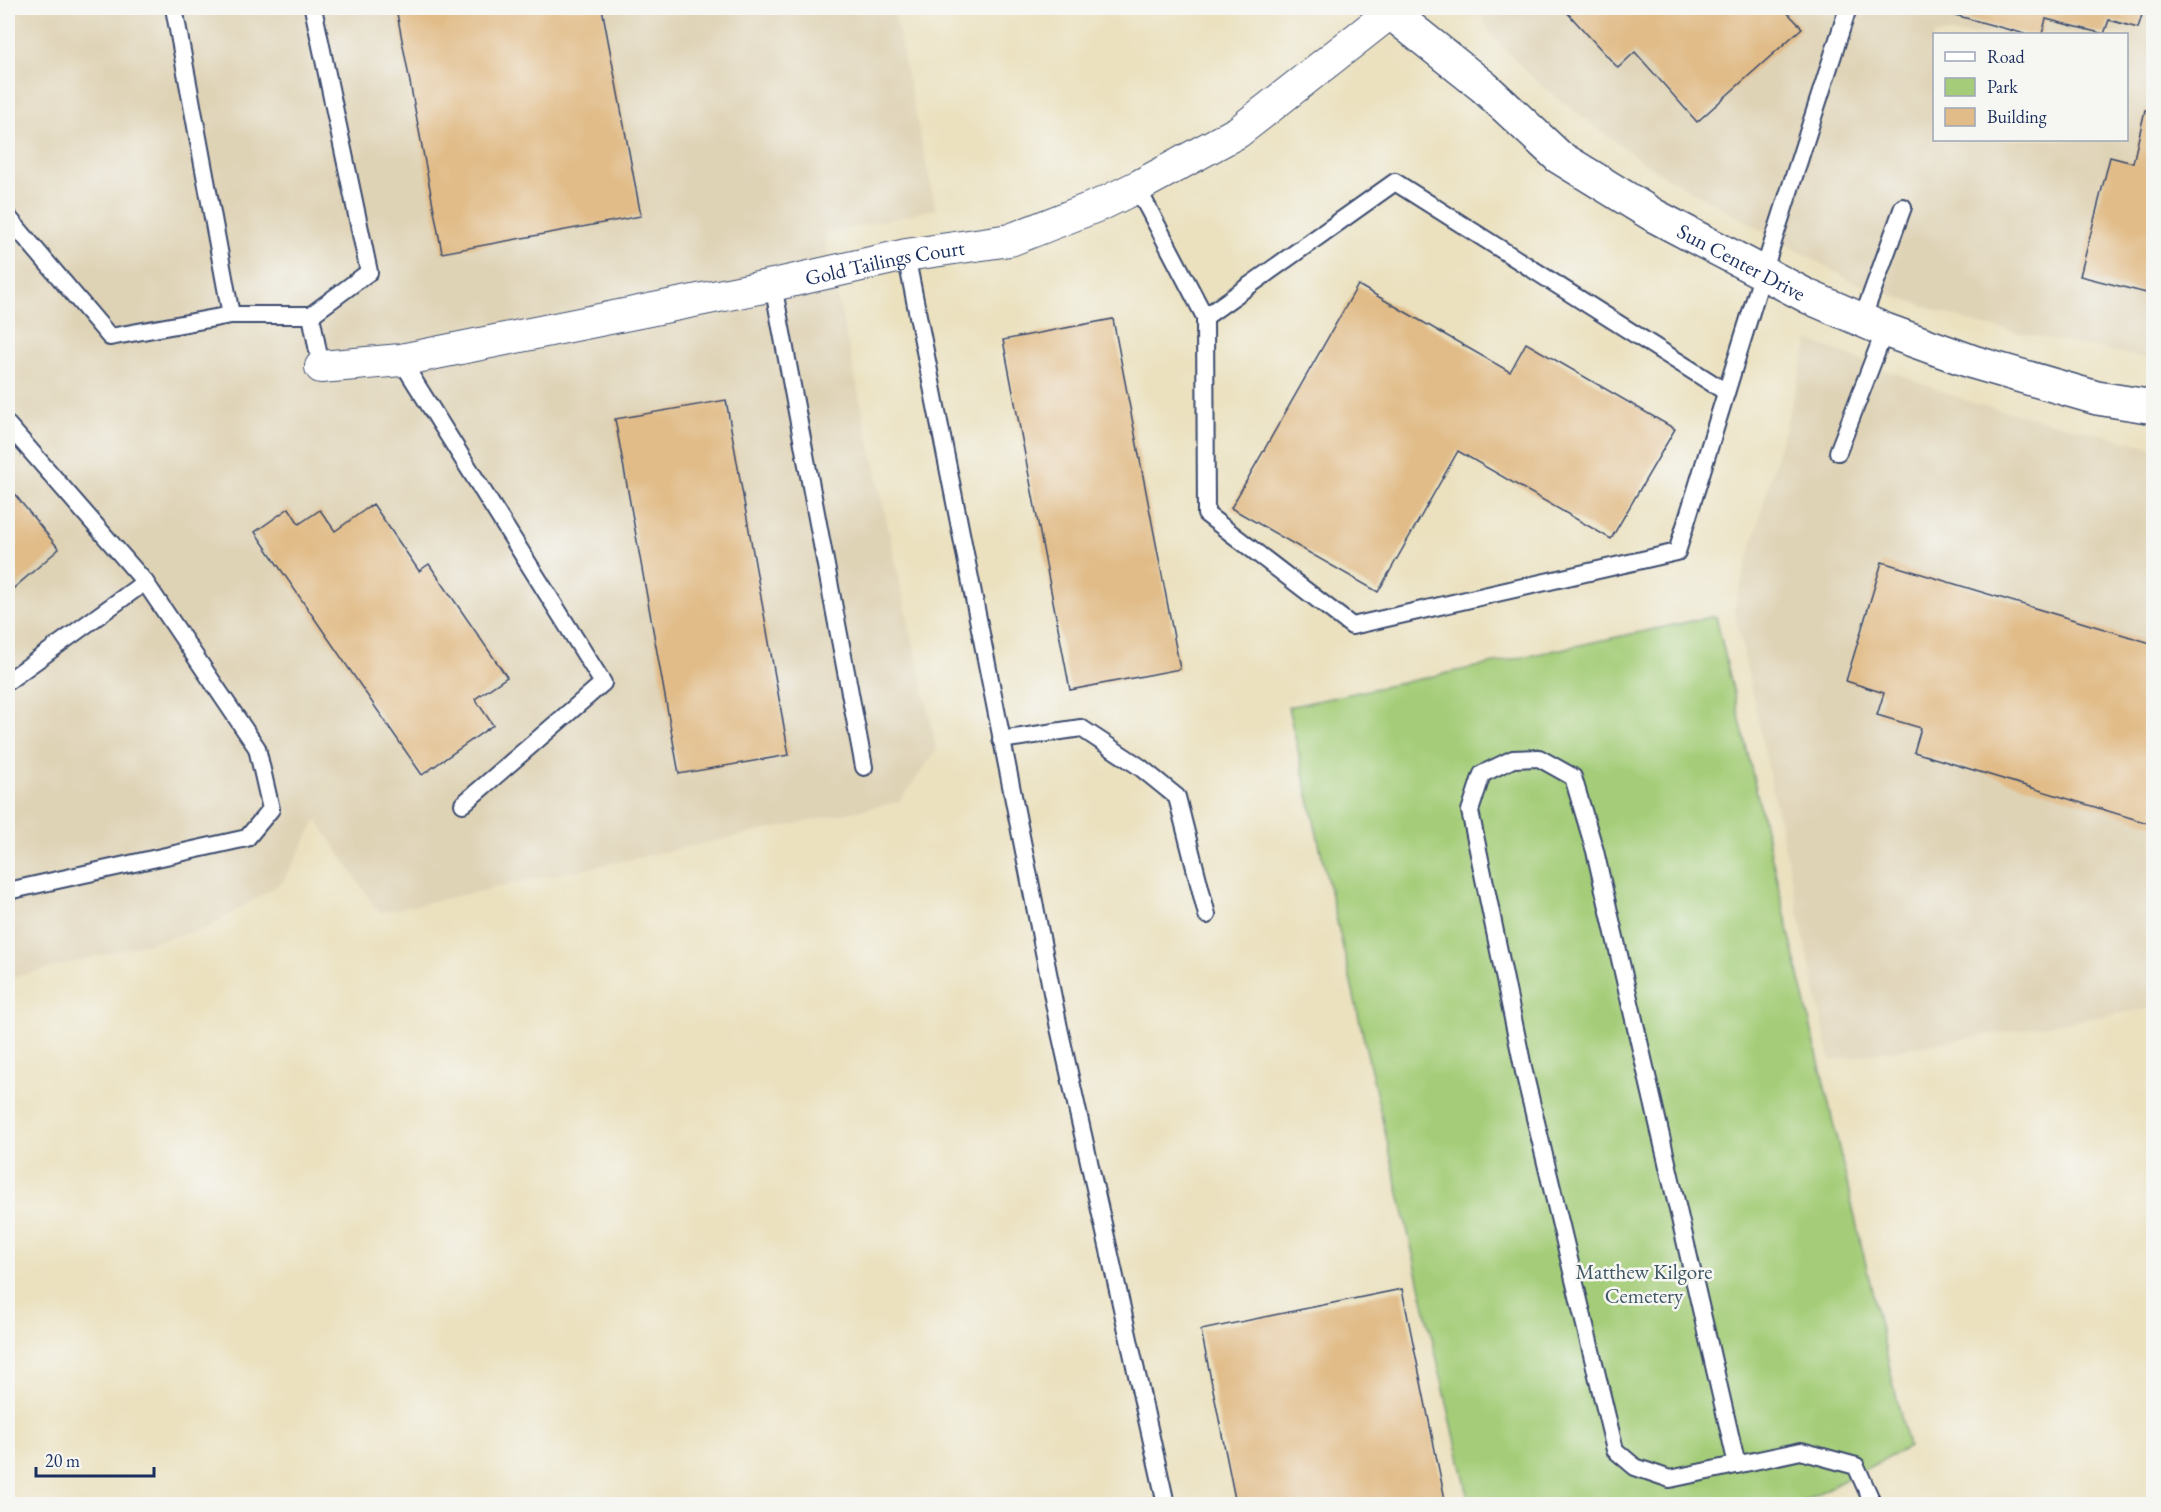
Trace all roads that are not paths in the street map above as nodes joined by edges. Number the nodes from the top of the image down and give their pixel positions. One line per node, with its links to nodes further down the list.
1 (174, 8): 11 (lane)
2 (313, 8): 12 (lane)
3 (1848, 8): 9 (lane)
4 (1390, 9): 5 (street, Gold Tailings Court); 9 (street, Sun Center Drive)
5 (1137, 187): 8 (street, Gold Tailings Court); 13 (lane)
6 (1903, 207): 14 (lane)
7 (8, 217): 11 (lane)
8 (906, 255): 10 (street, Gold Tailings Court); 23 (lane)
9 (1763, 273): 14 (street, Sun Center Drive); 17 (lane)
10 (773, 285): 15 (street, Gold Tailings Court); 24 (lane)
11 (231, 315): 12 (lane)
12 (311, 315): 16 (lane)
13 (1205, 317): 17 (lane); 17 (lane)
14 (1873, 325): 18 (street, Sun Center Drive); 20 (lane)
15 (401, 360): 16 (street, Gold Tailings Court); 25 (lane)
16 (321, 367)
17 (1726, 392)
18 (2154, 407)
19 (8, 425): 21 (lane)
20 (1838, 452)
21 (146, 582): 22 (lane); 26 (lane)
22 (8, 681)
23 (1001, 740): 27 (lane); 29 (lane)
24 (864, 767)
25 (463, 804)
26 (8, 891)
27 (1207, 915)
28 (1737, 1465): 28 (lane); 30 (lane)
29 (1166, 1504)
30 (1873, 1504)

